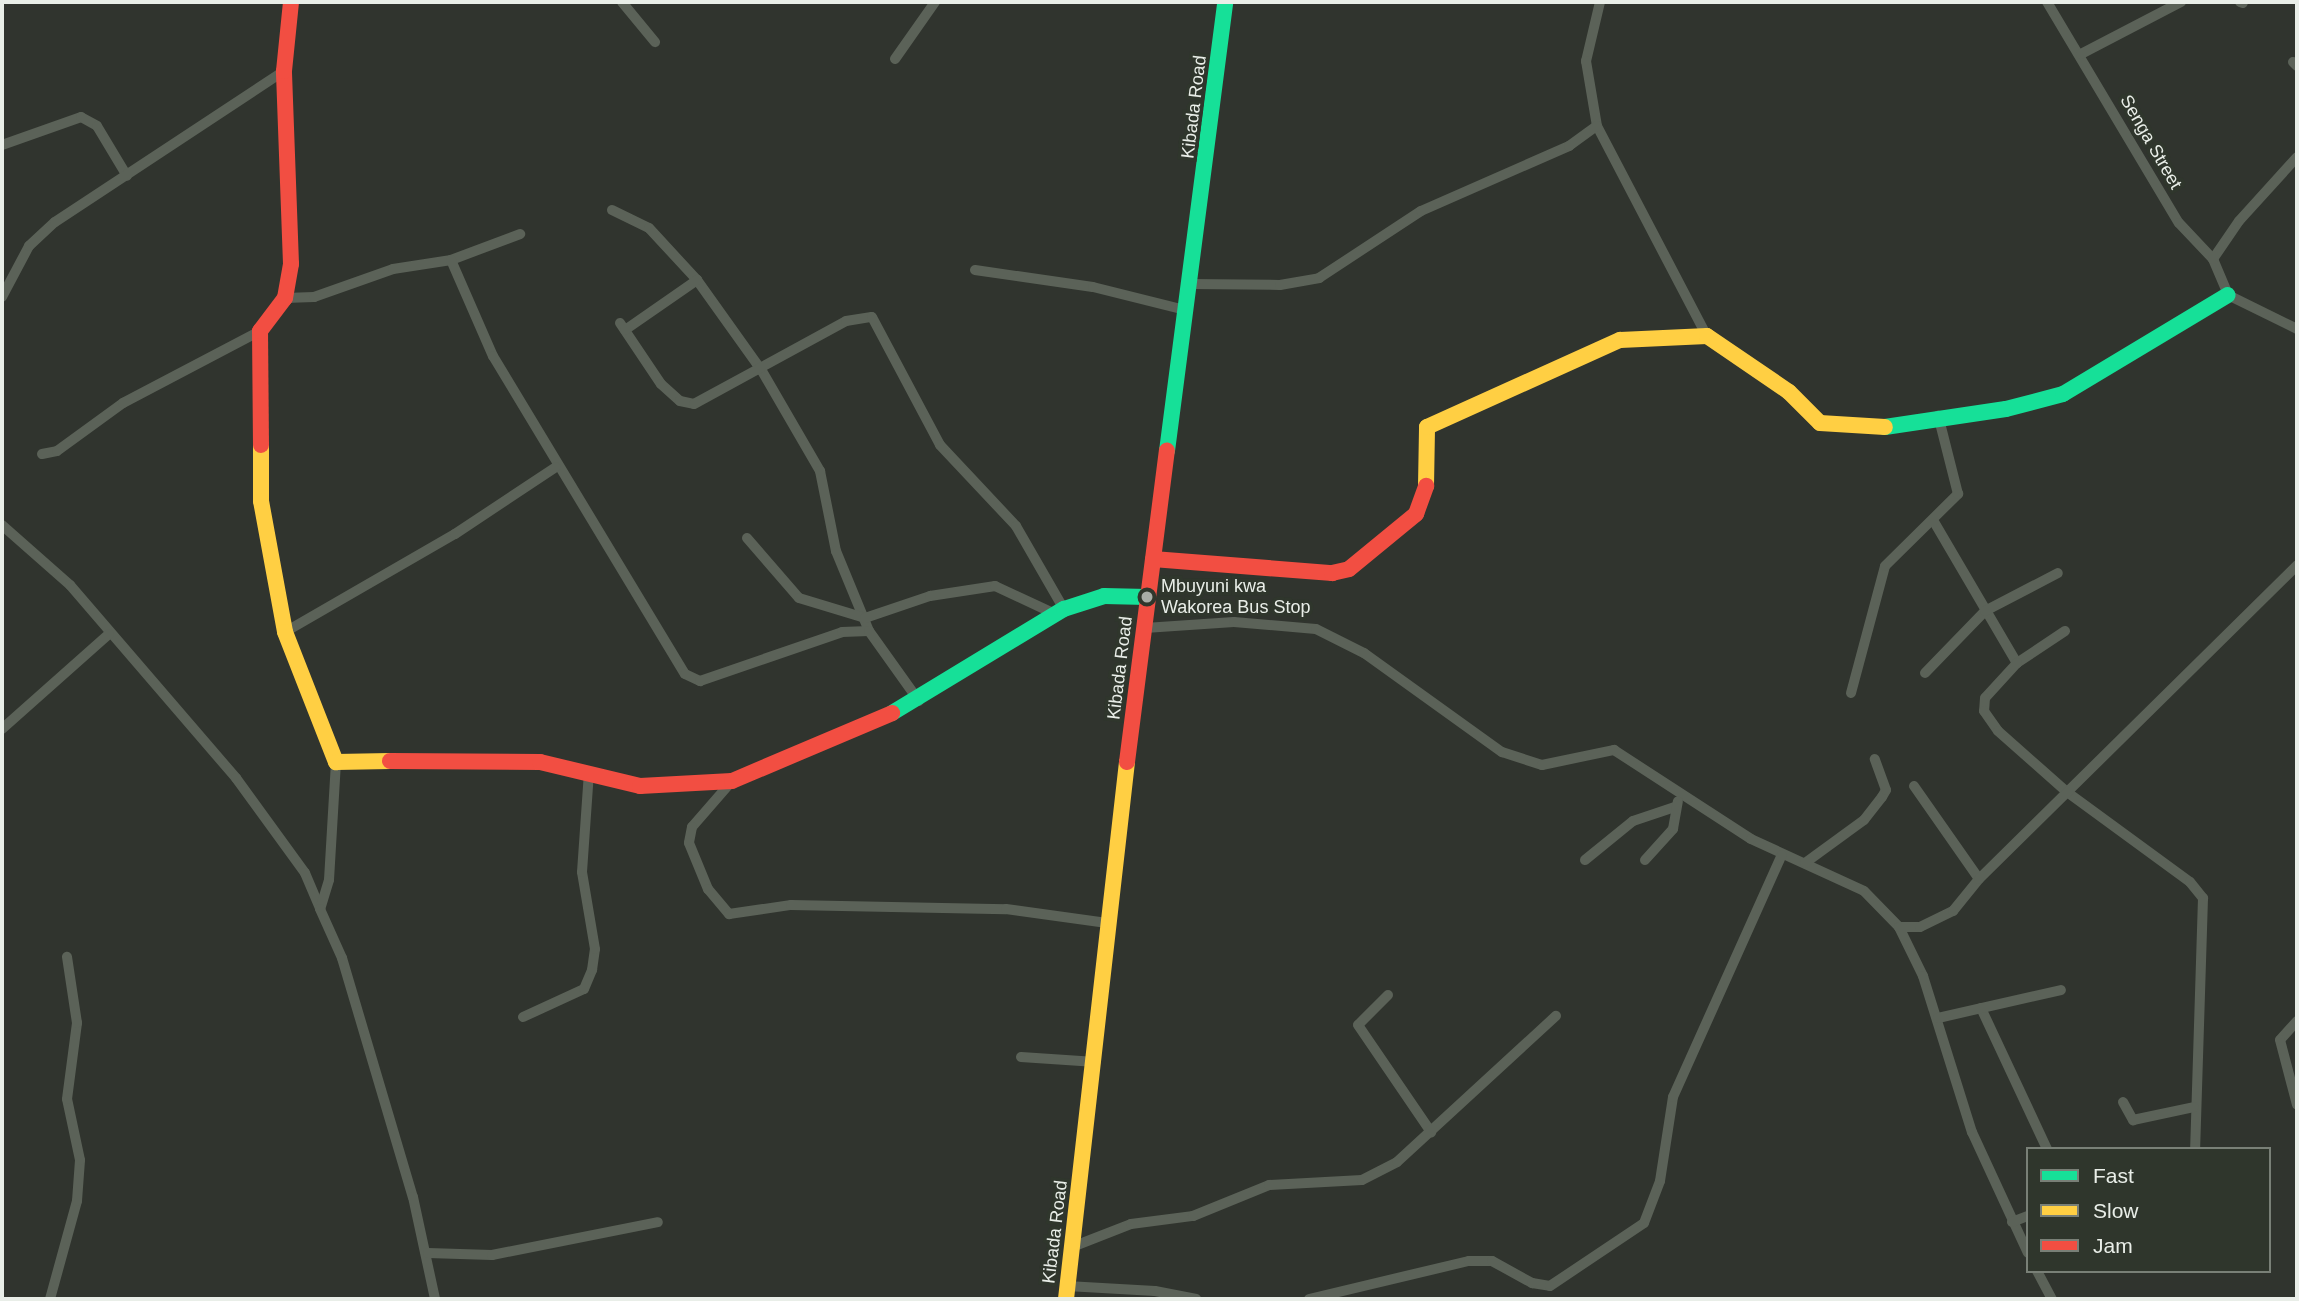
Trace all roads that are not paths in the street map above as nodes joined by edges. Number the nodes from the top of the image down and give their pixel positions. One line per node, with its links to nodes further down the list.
1 (291, 2): 11 (street)
2 (622, 2): 8 (street)
3 (935, 2): 10 (street)
4 (1225, 2): 22 (street, Kibada Road)
5 (1601, 2): 12 (street)
6 (2047, 2): 9 (street, Senga Street)
7 (2181, 2): 9 (street)
8 (655, 42)
9 (2081, 54): 18 (street, Senga Street)
10 (895, 59)
11 (284, 71): 15 (street); 25 (street)
12 (1597, 126): 22 (street); 29 (street)
13 (2, 145): 15 (street)
14 (2297, 157): 18 (street)
15 (127, 176): 24 (street)
16 (612, 210): 21 (street)
17 (520, 234): 19 (street)
18 (2213, 259): 23 (street, Senga Street)
19 (450, 260): 25 (street); 33 (street)
20 (975, 270): 26 (street)
21 (697, 280): 30 (street); 30 (street)
22 (1189, 284): 26 (street, Kibada Road)
23 (2228, 295): 27 (street); 31 (street)
24 (2, 297)
25 (285, 298): 28 (street)
26 (1185, 310): 37 (street, Kibada Road)
27 (2297, 329)
28 (260, 331): 32 (street); 47 (street)
29 (1706, 336): 31 (street); 37 (street)
30 (762, 371): 42 (street); 43 (street)
31 (1938, 415): 34 (street)
32 (42, 454)
33 (556, 467): 45 (street); 47 (street)
34 (1933, 520): 41 (street); 51 (street)
35 (2, 525): 48 (street)
36 (747, 538): 43 (street)
37 (1153, 559): 40 (street, Kibada Road)
38 (2297, 565): 59 (street)
39 (2058, 573): 41 (street)
40 (1147, 597): 42 (street); 44 (street, Kibada Road)
41 (1984, 611): 49 (street); 50 (street)
42 (1059, 612): 43 (street); 52 (street)
43 (865, 618): 45 (street)
44 (1145, 628): 60 (street); 68 (street, Kibada Road)
45 (869, 631): 52 (street)
46 (2065, 631): 49 (street)
47 (285, 632): 55 (street)
48 (109, 634): 53 (street); 67 (street)
49 (2017, 663): 59 (street)
50 (1925, 673)
51 (1851, 693)
52 (919, 701): 57 (street)
53 (2, 729)
54 (1875, 759): 65 (street)
55 (336, 762): 56 (street); 67 (street)
56 (589, 772): 57 (street); 75 (street)
57 (732, 781): 68 (street)
58 (1914, 786): 66 (street)
59 (2067, 792): 66 (street); 82 (street)
60 (1683, 793): 61 (street); 62 (street)
61 (1675, 807): 63 (street); 64 (street)
62 (1782, 855): 65 (street); 98 (street)
63 (1585, 860)
64 (1645, 860)
65 (1805, 863): 69 (street)
66 (1979, 879): 69 (street)
67 (320, 909): 91 (street)
68 (1107, 923): 79 (street, Kibada Road)
69 (1899, 927): 76 (street)
70 (67, 957): 95 (street)
71 (2061, 990): 73 (street)
72 (1388, 995): 83 (street)
73 (1981, 1008): 76 (street); 84 (street)
74 (1556, 1016): 83 (street)
75 (523, 1017)
76 (1938, 1018): 88 (street)
77 (2297, 1021): 81 (street)
78 (1021, 1057): 79 (street)
79 (1096, 1062): 89 (street, Kibada Road)
80 (2123, 1102): 82 (street)
81 (2297, 1105)
82 (2194, 1107): 85 (street)
83 (1431, 1132): 89 (street)
84 (2047, 1147)
85 (2195, 1147)
86 (2026, 1217): 88 (street)
87 (658, 1222): 91 (street)
88 (2012, 1222): 90 (street)
89 (1072, 1247): 93 (street, Kibada Road)
90 (2026, 1249)
91 (428, 1253): 96 (street)
92 (2038, 1273): 94 (street)
93 (1066, 1292): 97 (street)
94 (2050, 1298)
95 (50, 1299)
96 (435, 1299)
97 (1196, 1299)
98 (1310, 1299)

